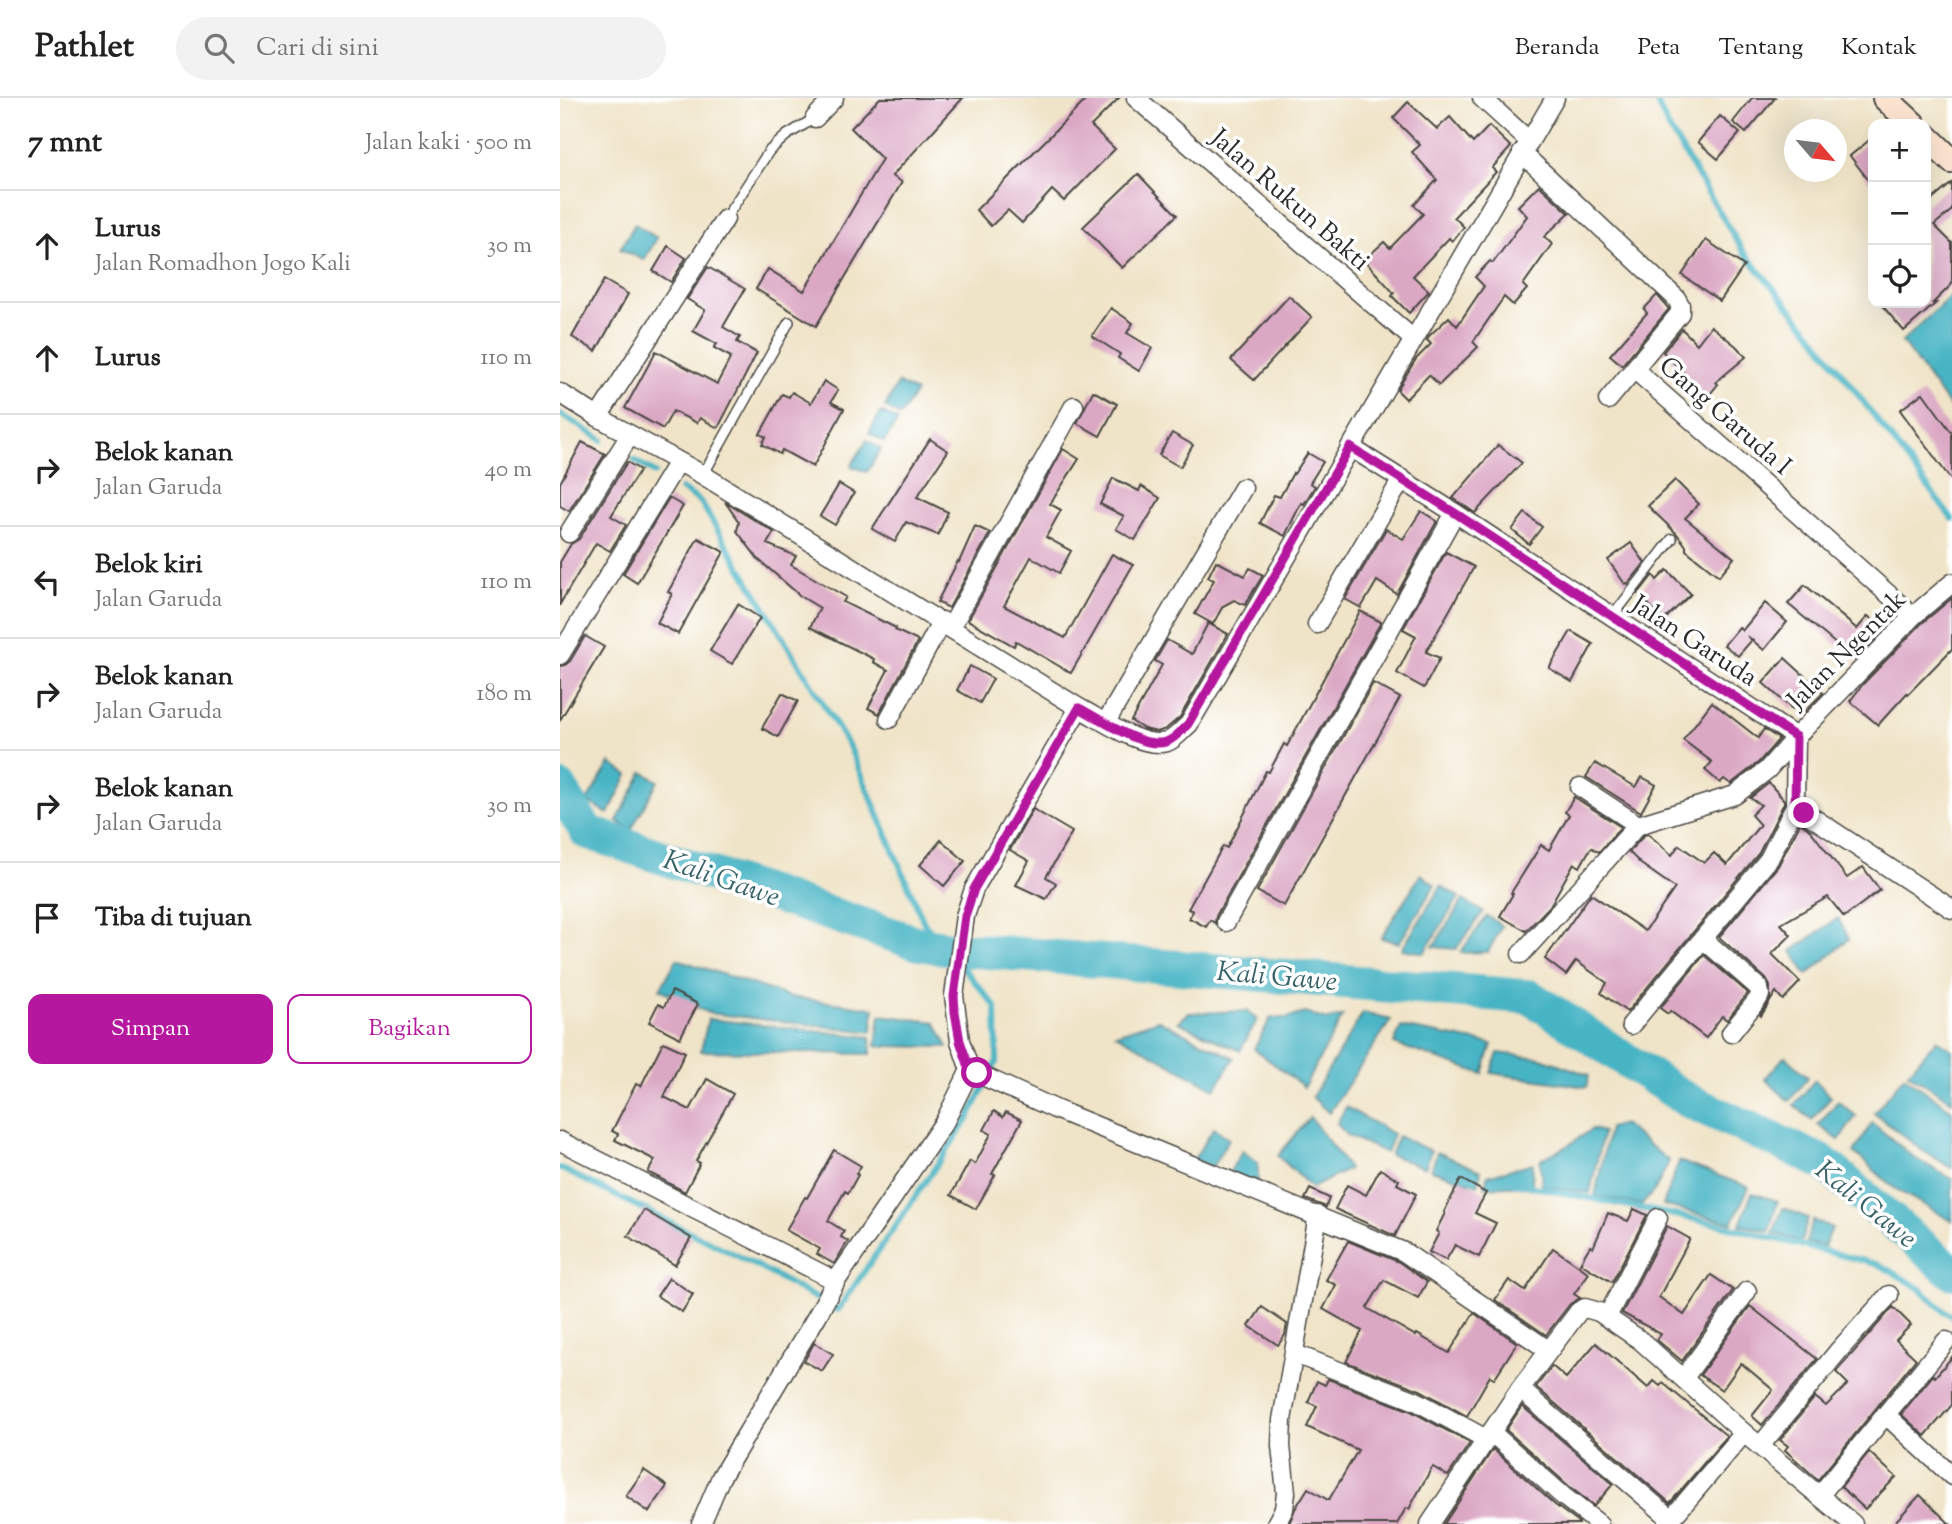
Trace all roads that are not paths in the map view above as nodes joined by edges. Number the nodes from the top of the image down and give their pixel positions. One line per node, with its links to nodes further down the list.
1 (834, 98): 6 (street)
2 (1136, 98): 13 (street, Jalan Rukun Bakti)
3 (1482, 98): 9 (street)
4 (1555, 98): 9 (street)
5 (1885, 98): 7 (street)
6 (815, 118): 11 (lane)
7 (1908, 119)
8 (1931, 141): 10 (street)
9 (1526, 147): 13 (street); 14 (street, Gang Garuda I)
10 (1952, 161)
11 (725, 219): 18 (street)
12 (789, 322): 22 (lane)
13 (1413, 340): 20 (street)
14 (1634, 369): 16 (street); 29 (street, Gang Garuda I)
15 (560, 393): 18 (street)
16 (1608, 400)
17 (1074, 406): 31 (street)
18 (598, 417): 19 (street)
19 (630, 435): 21 (street); 26 (street)
20 (1350, 447): 23 (street, Jalan Garuda); 36 (street)
21 (678, 462): 22 (street); 33 (street)
22 (703, 475): 31 (street)
23 (1402, 479): 25 (street, Jalan Garuda); 32 (street)
24 (1243, 488): 36 (street)
25 (1455, 513): 30 (street, Jalan Garuda); 42 (street)
26 (569, 533)
27 (1672, 539): 30 (lane)
28 (1952, 583): 29 (street, Jalan Ngentak)
29 (1913, 616): 37 (street, Jalan Ngentak)
30 (1612, 617): 37 (street, Jalan Garuda)
31 (946, 624): 34 (street); 35 (street)
32 (1317, 624)
33 (560, 655)
34 (1079, 708): 36 (street); 47 (street)
35 (889, 719)
36 (1106, 722)
37 (1796, 737): 39 (street); 40 (street, Jalan Ngentak)
38 (1580, 787): 40 (street)
39 (1795, 806): 41 (street); 43 (street)
40 (1638, 825): 44 (street)
41 (1952, 909)
42 (1226, 922)
43 (1703, 939): 45 (street); 46 (street)
44 (1521, 954)
45 (1631, 1025)
46 (1731, 1033)
47 (973, 1071): 49 (street); 51 (street)
48 (560, 1141): 51 (street)
49 (1318, 1215): 56 (street); 57 (street)
50 (1658, 1218): 54 (street)
51 (832, 1289): 67 (street)
52 (1747, 1291): 58 (street)
53 (1889, 1295): 63 (street)
54 (1607, 1317): 56 (street); 58 (street)
55 (1946, 1341): 60 (street)
56 (1548, 1350): 59 (street)
57 (1295, 1354): 62 (street); 68 (street)
58 (1684, 1378): 61 (street)
59 (1520, 1389): 62 (street); 66 (street)
60 (1886, 1415): 64 (street); 65 (street)
61 (1744, 1433): 63 (street); 66 (street)
62 (1488, 1436): 69 (street); 70 (street)
63 (1760, 1445): 65 (street)
64 (1952, 1476)
65 (1819, 1496): 71 (street)
66 (1669, 1521)
67 (701, 1524)
68 (1276, 1524)
69 (1430, 1524)
70 (1599, 1524)
71 (1853, 1524)

